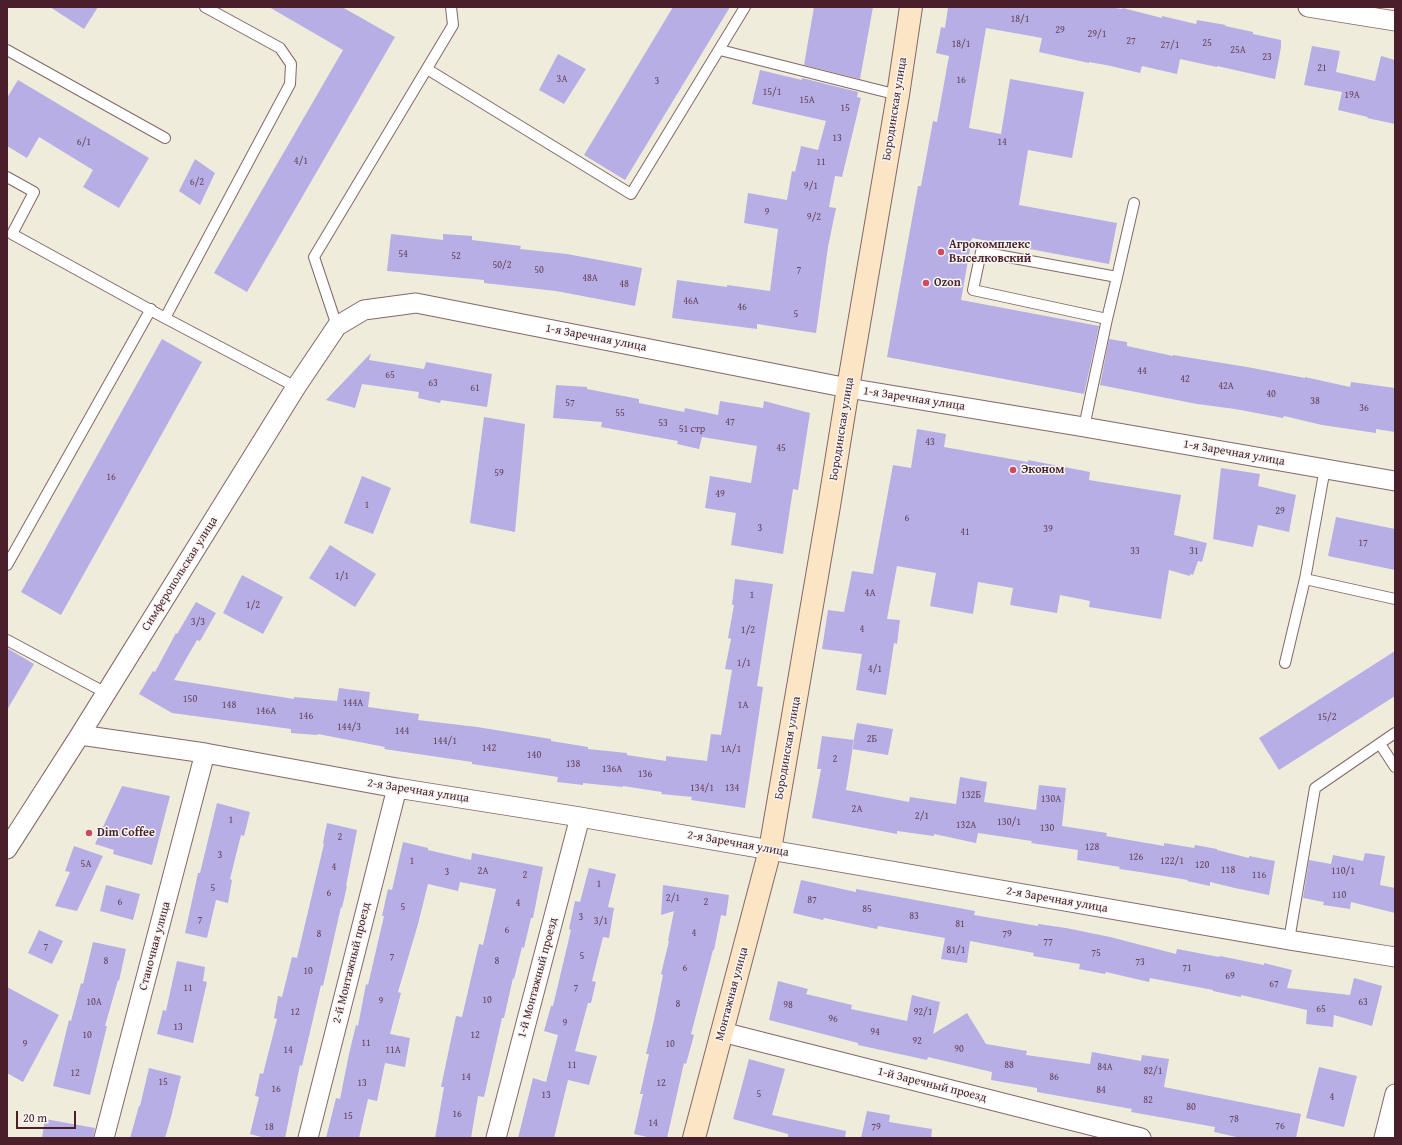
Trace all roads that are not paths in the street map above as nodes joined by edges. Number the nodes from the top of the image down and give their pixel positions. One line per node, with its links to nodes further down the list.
1 (204, 7): 18 (lane)
2 (451, 7): 9 (lane)
3 (745, 7): 8 (lane)
4 (911, 7): 10 (main road, Бородинская улица)
5 (1308, 7): 6 (street)
6 (1395, 21)
7 (7, 50): 11 (lane)
8 (720, 50): 9 (lane); 10 (lane)
9 (427, 69): 20 (lane)
10 (898, 95): 22 (main road, Бородинская улица)
11 (165, 138)
12 (7, 177): 14 (lane)
13 (1134, 203): 15 (lane)
14 (9, 238): 16 (lane)
15 (1117, 277): 19 (lane); 19 (lane)
16 (151, 309): 18 (lane); 26 (lane)
17 (364, 310): 20 (street, Симферопольская улица); 22 (street, 1-я Заречная улица)
18 (165, 318): 21 (lane)
19 (1107, 319): 23 (lane)
20 (337, 326): 21 (street, Симферопольская улица)
21 (296, 387): 31 (street, Симферопольская улица)
22 (848, 388): 23 (street, 1-я Заречная улица); 40 (main road, Бородинская улица)
23 (1084, 427): 24 (street, 1-я Заречная улица)
24 (1326, 468): 25 (street, 1-я Заречная улица); 27 (lane)
25 (1395, 481)
26 (7, 565)
27 (1305, 579): 28 (lane); 30 (lane)
28 (1395, 599)
29 (7, 640): 31 (lane)
30 (1285, 663)
31 (106, 694): 33 (street, Симферопольская улица)
32 (1395, 733): 34 (lane)
33 (80, 735): 35 (street, 2-я Заречная улица); 39 (street, Симферопольская улица)
34 (1380, 744): 36 (lane); 41 (lane)
35 (205, 753): 37 (street, 2-я Заречная улица); 46 (street, Станочная улица)
36 (1395, 767)
37 (397, 788): 38 (street, 2-я Заречная улица); 47 (street, 2-й Монтажный проезд)
38 (580, 817): 40 (street, 2-я Заречная улица); 48 (street, 1-й Монтажный проезд)
39 (7, 849)
40 (770, 850): 41 (street, 2-я Заречная улица); 43 (main road, Монтажная улица)
41 (1289, 940): 42 (street, 2-я Заречная улица)
42 (1395, 957)
43 (722, 1032): 49 (main road, Монтажная улица); 50 (street, 1-й Заречный проезд)
44 (1395, 1094): 45 (street)
45 (1388, 1136)
46 (104, 1138)
47 (308, 1138)
48 (496, 1138)
49 (694, 1138)
50 (1141, 1138)

